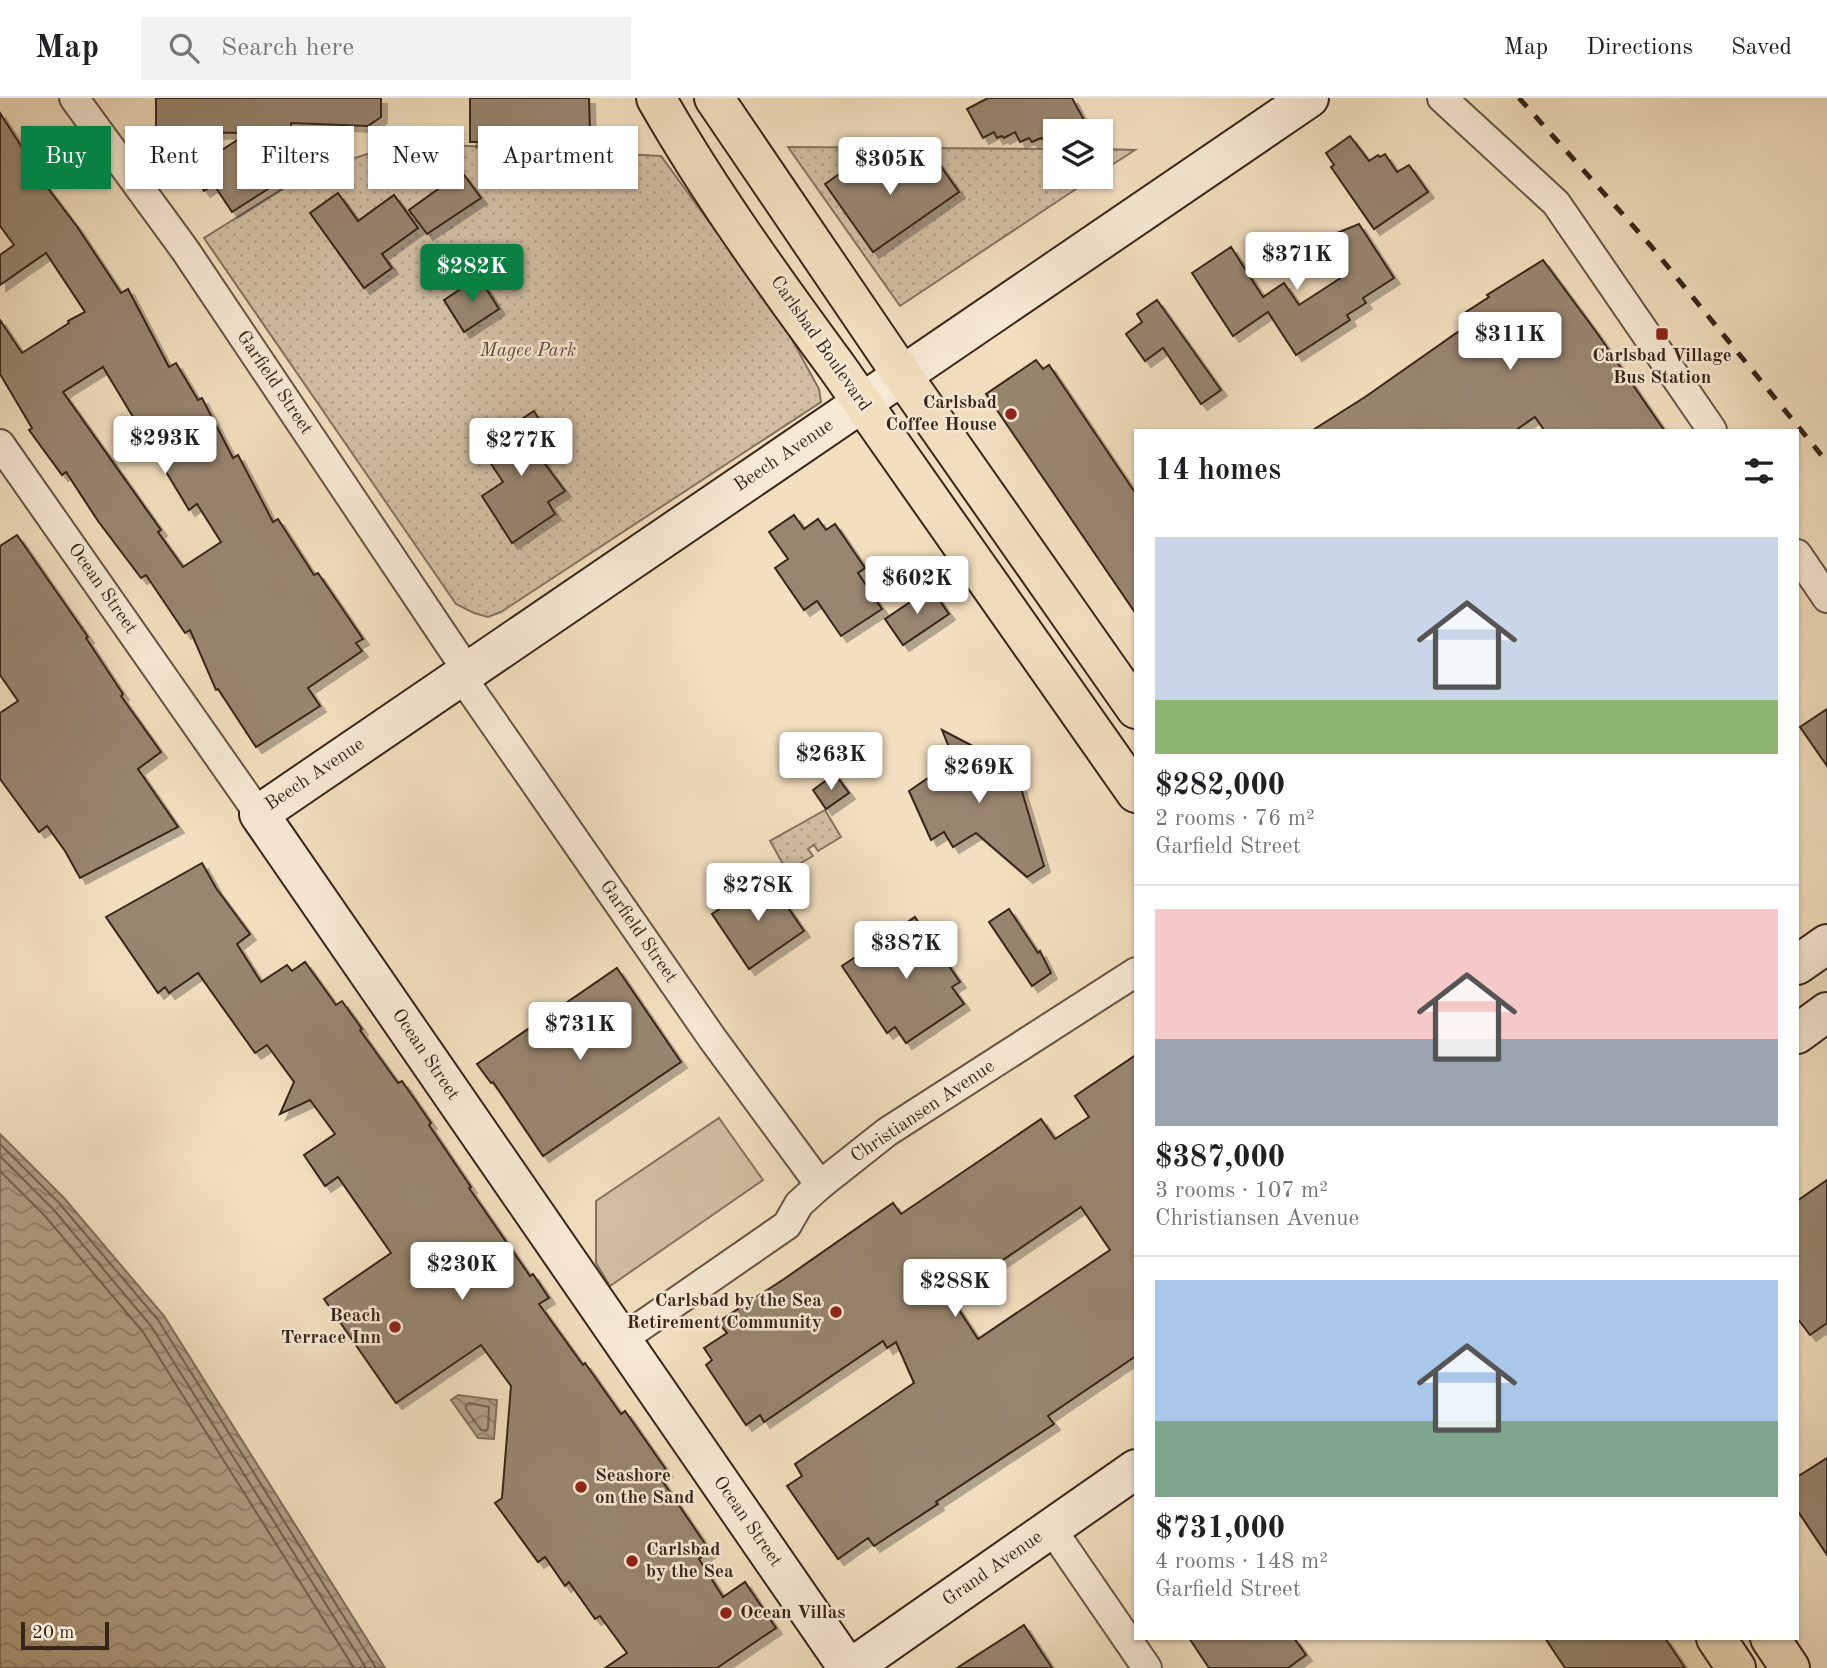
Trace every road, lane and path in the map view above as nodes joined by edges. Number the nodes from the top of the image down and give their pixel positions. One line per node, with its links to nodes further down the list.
1 (74, 98): 12 (street, Garfield Street)
2 (656, 98): 7 (main road, Carlsbad Boulevard)
3 (714, 98): 6 (main road)
4 (1309, 98): 6 (street, Beech Avenue)
5 (1442, 98): 8 (street)
6 (902, 375): 7 (street, Beech Avenue); 13 (main road)
7 (862, 402): 12 (street, Beech Avenue); 14 (main road, Carlsbad Boulevard)
8 (1711, 429)
9 (0, 444): 15 (street, Ocean Street)
10 (1799, 557): 11 (street)
11 (1827, 598)
12 (464, 674): 15 (street, Beech Avenue); 21 (street, Garfield Street)
13 (1134, 706)
14 (1134, 790)
15 (259, 814): 22 (street, Ocean Street)
16 (1827, 944): 17 (street)
17 (1799, 964)
18 (1134, 973): 21 (street, Christiansen Avenue)
19 (1827, 1012): 20 (street)
20 (1799, 1033)
21 (820, 1185): 22 (street, Christiansen Avenue)
22 (621, 1340): 27 (street, Ocean Street)
23 (1134, 1470): 24 (street, Grand Avenue)
24 (1051, 1528): 27 (street, Grand Avenue); 28 (street)
25 (1717, 1640): 29 (main road)
26 (1771, 1640): 30 (main road)
27 (849, 1668)
28 (1147, 1668)
29 (1736, 1668)
30 (1790, 1668)

